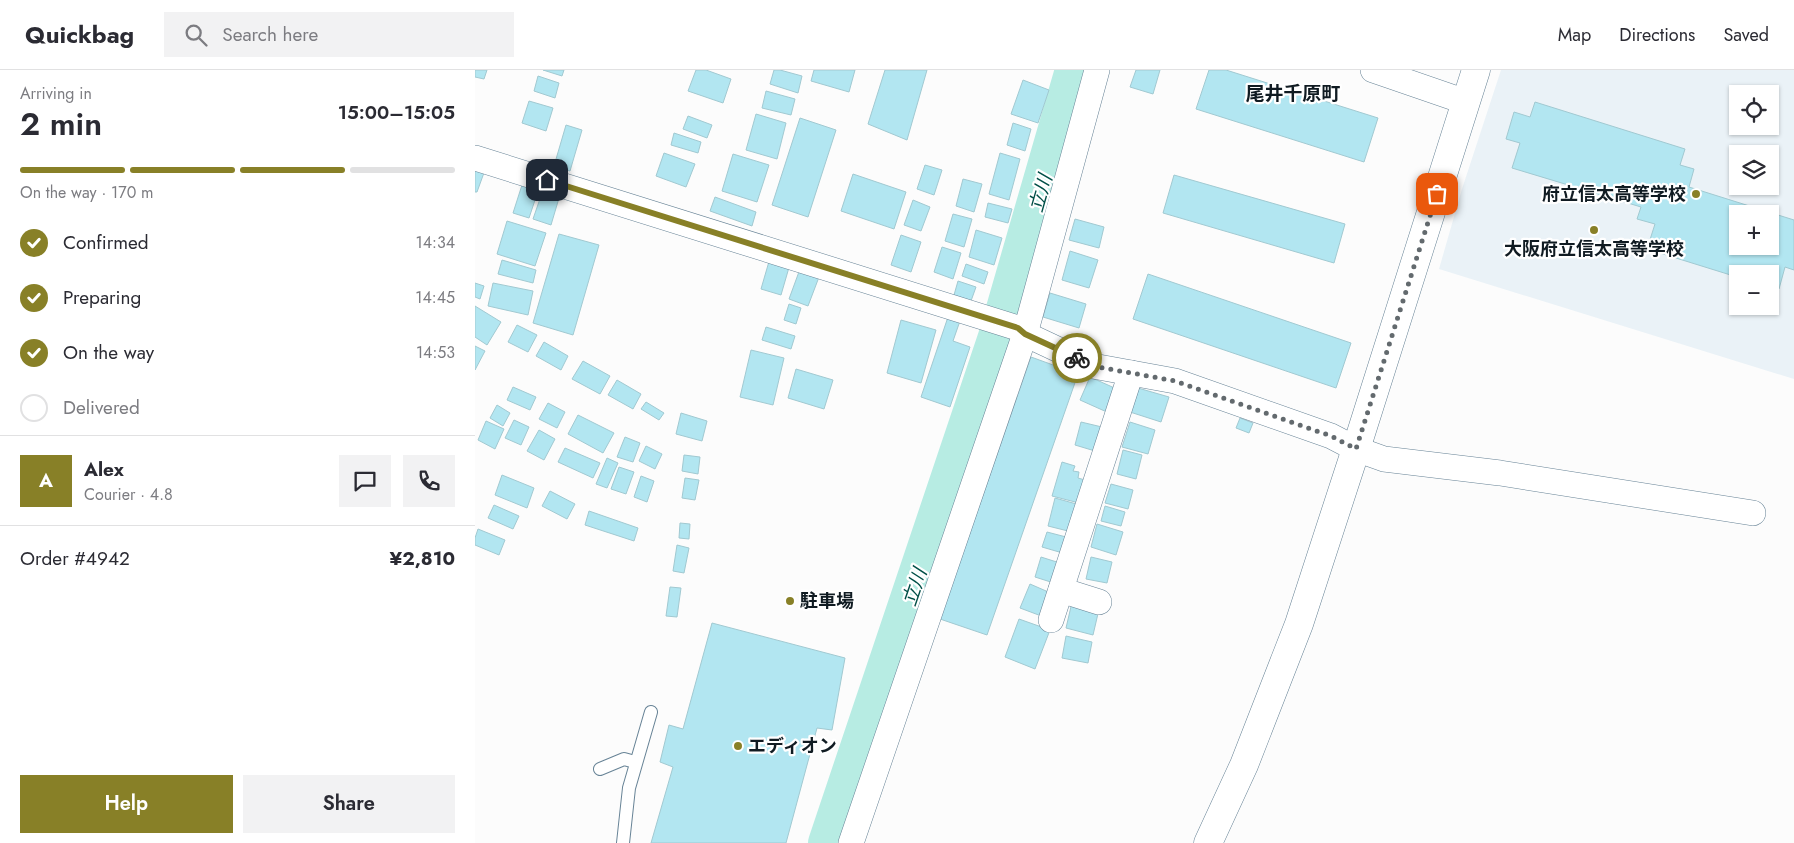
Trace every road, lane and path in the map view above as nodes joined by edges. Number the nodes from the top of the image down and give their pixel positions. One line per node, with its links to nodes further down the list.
1 (1097, 70): 6 (street)
2 (1373, 70): 4 (street)
3 (1476, 70): 4 (street)
4 (1466, 102): 8 (street)
5 (475, 158): 6 (street)
6 (1022, 331): 7 (street); 17 (street)
7 (1131, 373): 8 (street); 10 (street)
8 (1356, 449): 9 (street); 18 (street)
9 (1753, 513)
10 (1061, 590): 11 (street); 12 (street)
11 (1099, 602)
12 (1051, 620)
13 (651, 712): 14 (lane)
14 (635, 762): 15 (lane); 16 (lane)
15 (600, 769)
16 (623, 843)
17 (851, 843)
18 (1208, 843)

